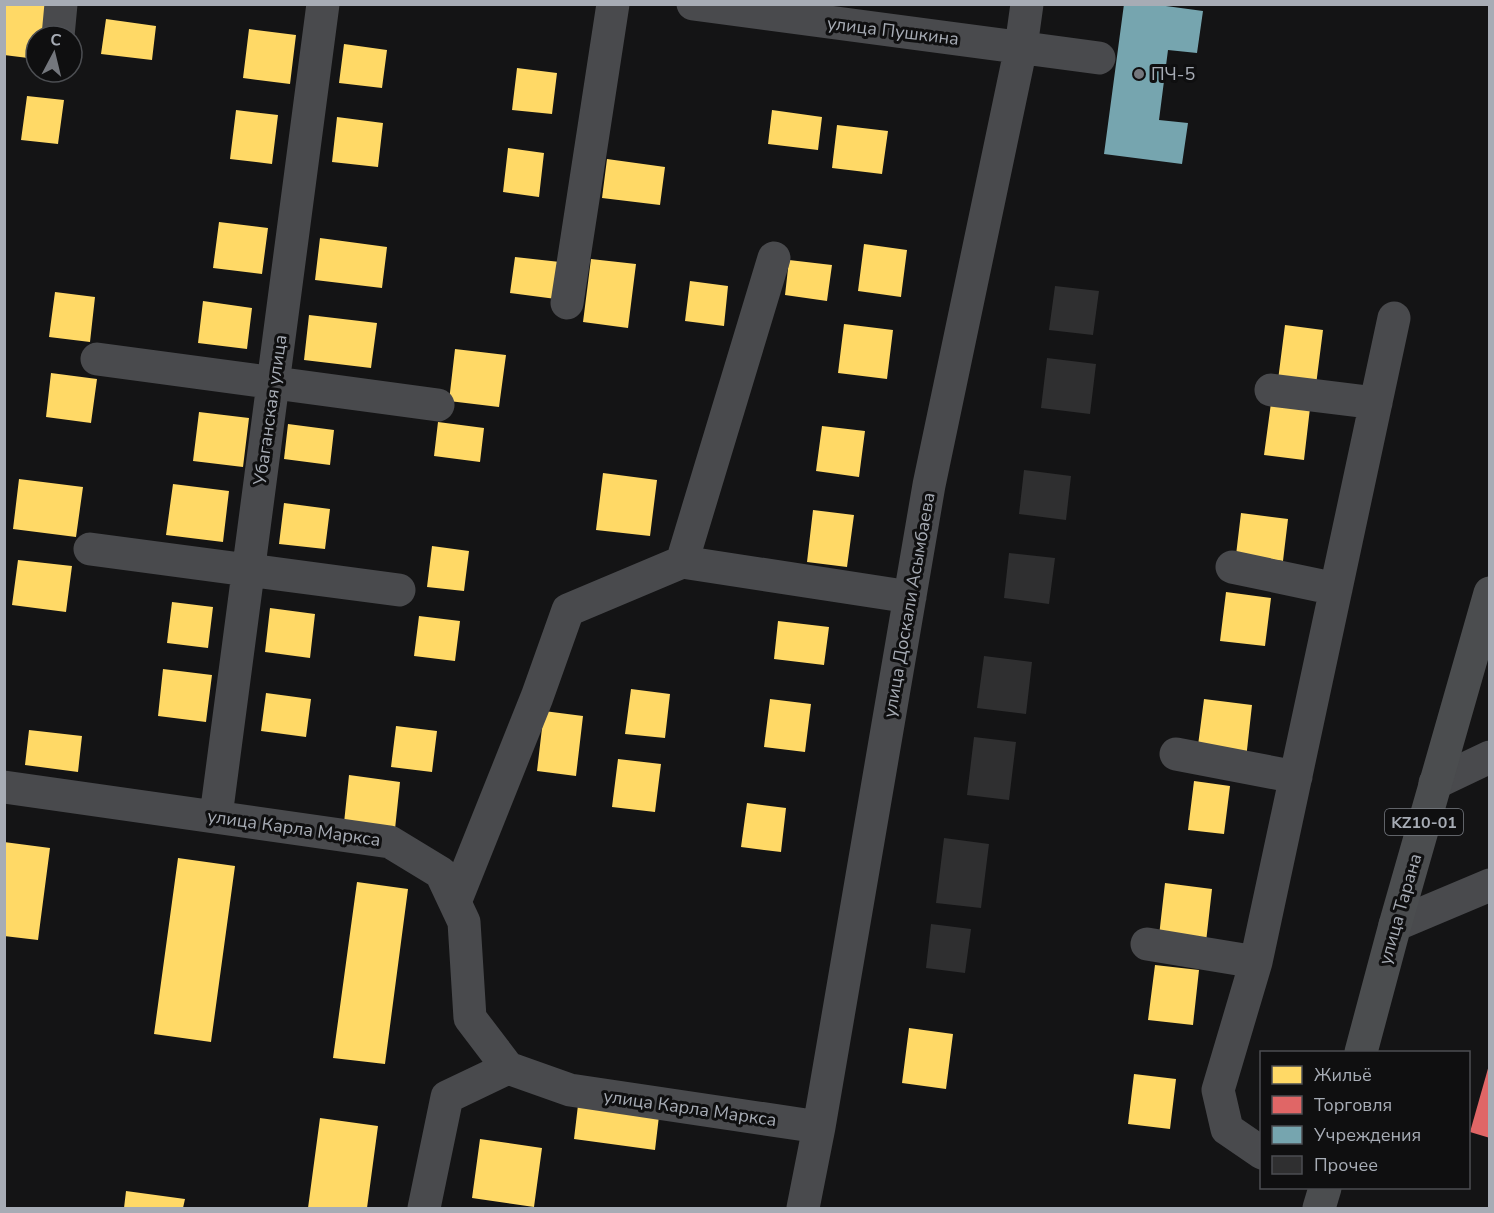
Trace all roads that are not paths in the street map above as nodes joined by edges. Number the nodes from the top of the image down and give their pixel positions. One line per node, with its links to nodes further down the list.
1 (61, 4): 6 (street)
2 (323, 4): 13 (street, Убаганская улица)
3 (613, 4): 10 (street)
4 (1027, 4): 7 (street, улица Доскали Асымбаева)
5 (703, 5): 7 (street, улица Пушкина)
6 (59, 24)
7 (1021, 47): 8 (street, улица Пушкина); 24 (street, улица Доскали Асымбаева)
8 (1099, 58)
9 (774, 258): 18 (street)
10 (567, 303)
11 (1394, 318): 15 (street)
12 (97, 359): 13 (street)
13 (273, 382): 16 (street); 20 (street, Убаганская улица)
14 (1271, 390): 15 (street)
15 (1376, 403): 21 (street)
16 (438, 405)
17 (90, 549): 20 (street)
18 (682, 562): 24 (street); 32 (street)
19 (1232, 567): 21 (street)
20 (248, 570): 22 (street); 30 (street, Убаганская улица)
21 (1336, 589): 27 (street)
22 (399, 590)
23 (1490, 593): 28 (main road, улица Тарана / KZ10-01)
24 (910, 597): 38 (street, улица Доскали Асымбаева)
25 (1176, 754): 27 (street)
26 (1490, 757): 28 (street)
27 (1296, 777): 35 (street)
28 (1435, 783): 33 (main road, улица Тарана / KZ10-01)
29 (4, 787): 30 (street, улица Карла Маркса)
30 (216, 816): 32 (street, улица Карла Маркса)
31 (1490, 885): 33 (street)
32 (455, 902): 37 (street, улица Карла Маркса)
33 (1395, 925): 36 (main road, улица Тарана / KZ10-01)
34 (1147, 944): 35 (street)
35 (1256, 962): 39 (street)
36 (1362, 1051)
37 (508, 1068): 38 (street, улица Карла Маркса); 40 (street)
38 (819, 1127): 41 (street, улица Доскали Асымбаева)
39 (1260, 1152)
40 (424, 1209)
41 (803, 1209)

